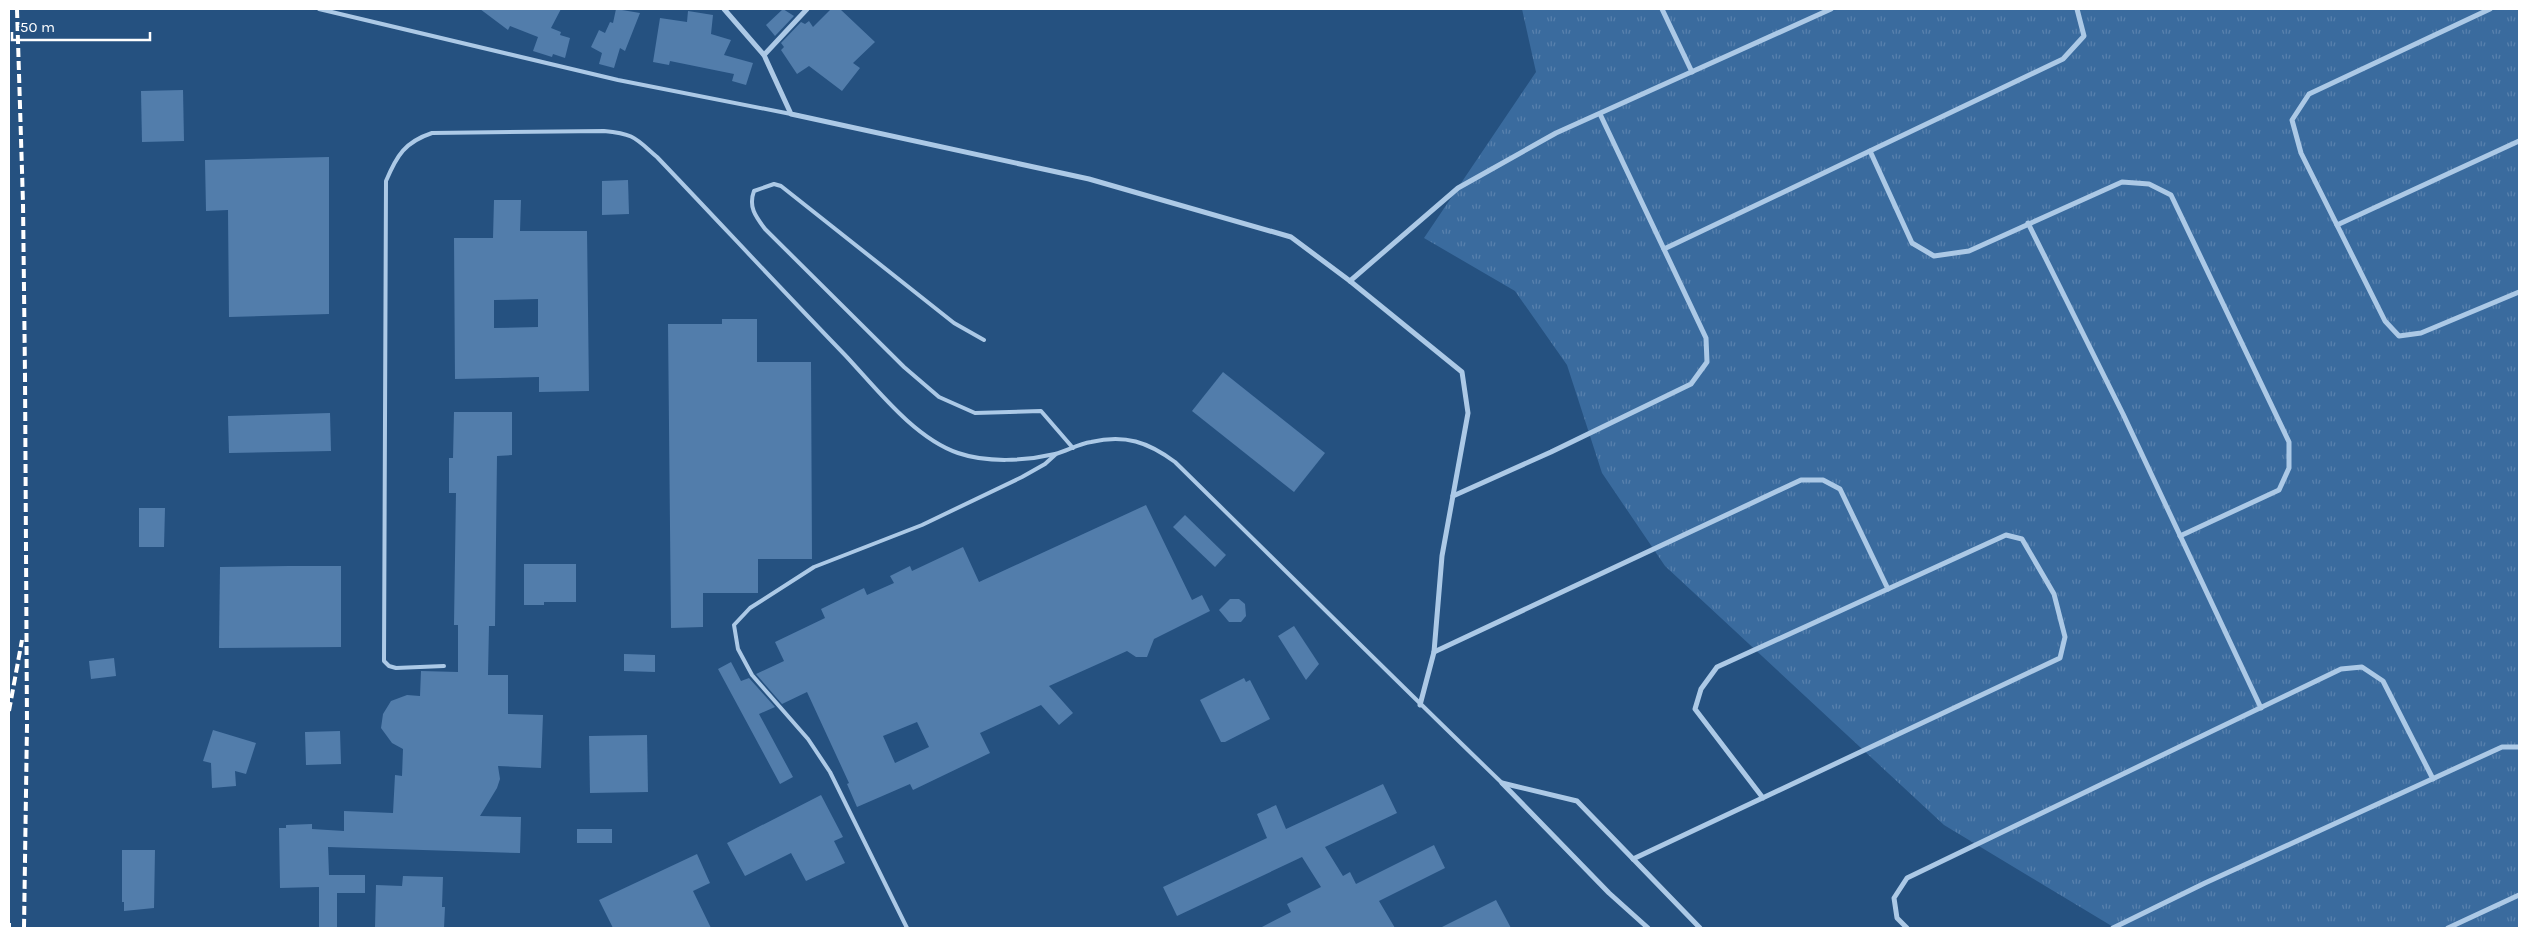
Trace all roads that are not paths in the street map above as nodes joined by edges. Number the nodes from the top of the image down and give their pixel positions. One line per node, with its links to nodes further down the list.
1 (319, 9): 10 (lane)
2 (724, 9): 8 (street)
3 (807, 9): 8 (street)
4 (1662, 9): 9 (street)
5 (1831, 9): 9 (street)
6 (2077, 9): 13 (street)
7 (2490, 9): 15 (street)
8 (764, 55): 10 (street)
9 (1692, 72): 11 (street)
10 (791, 114): 17 (street)
11 (1600, 114): 16 (street); 17 (street)
12 (2519, 141): 15 (street)
13 (1870, 151): 14 (street); 16 (street)
14 (2028, 223): 23 (street); 23 (street)
15 (2337, 225): 18 (street)
16 (1664, 249): 22 (street)
17 (1350, 281): 22 (street)
18 (2519, 292)
19 (984, 340): 20 (lane)
20 (1073, 448): 21 (lane); 27 (lane)
21 (1056, 454): 26 (lane); 35 (lane)
22 (1453, 496): 25 (street)
23 (2180, 536): 28 (street)
24 (1888, 589): 25 (street); 32 (street); 32 (street)
25 (1434, 652): 27 (street)
26 (444, 666)
27 (1420, 704): 31 (lane)
28 (2261, 708): 30 (street); 38 (street)
29 (2519, 747): 30 (street)
30 (2433, 779): 39 (street)
31 (1502, 783): 33 (street); 36 (street)
32 (1763, 798): 33 (street)
33 (1633, 859): 37 (street)
34 (2519, 895): 40 (street)
35 (907, 928)
36 (1648, 928)
37 (1700, 928)
38 (1906, 928)
39 (2113, 928)
40 (2448, 928)

